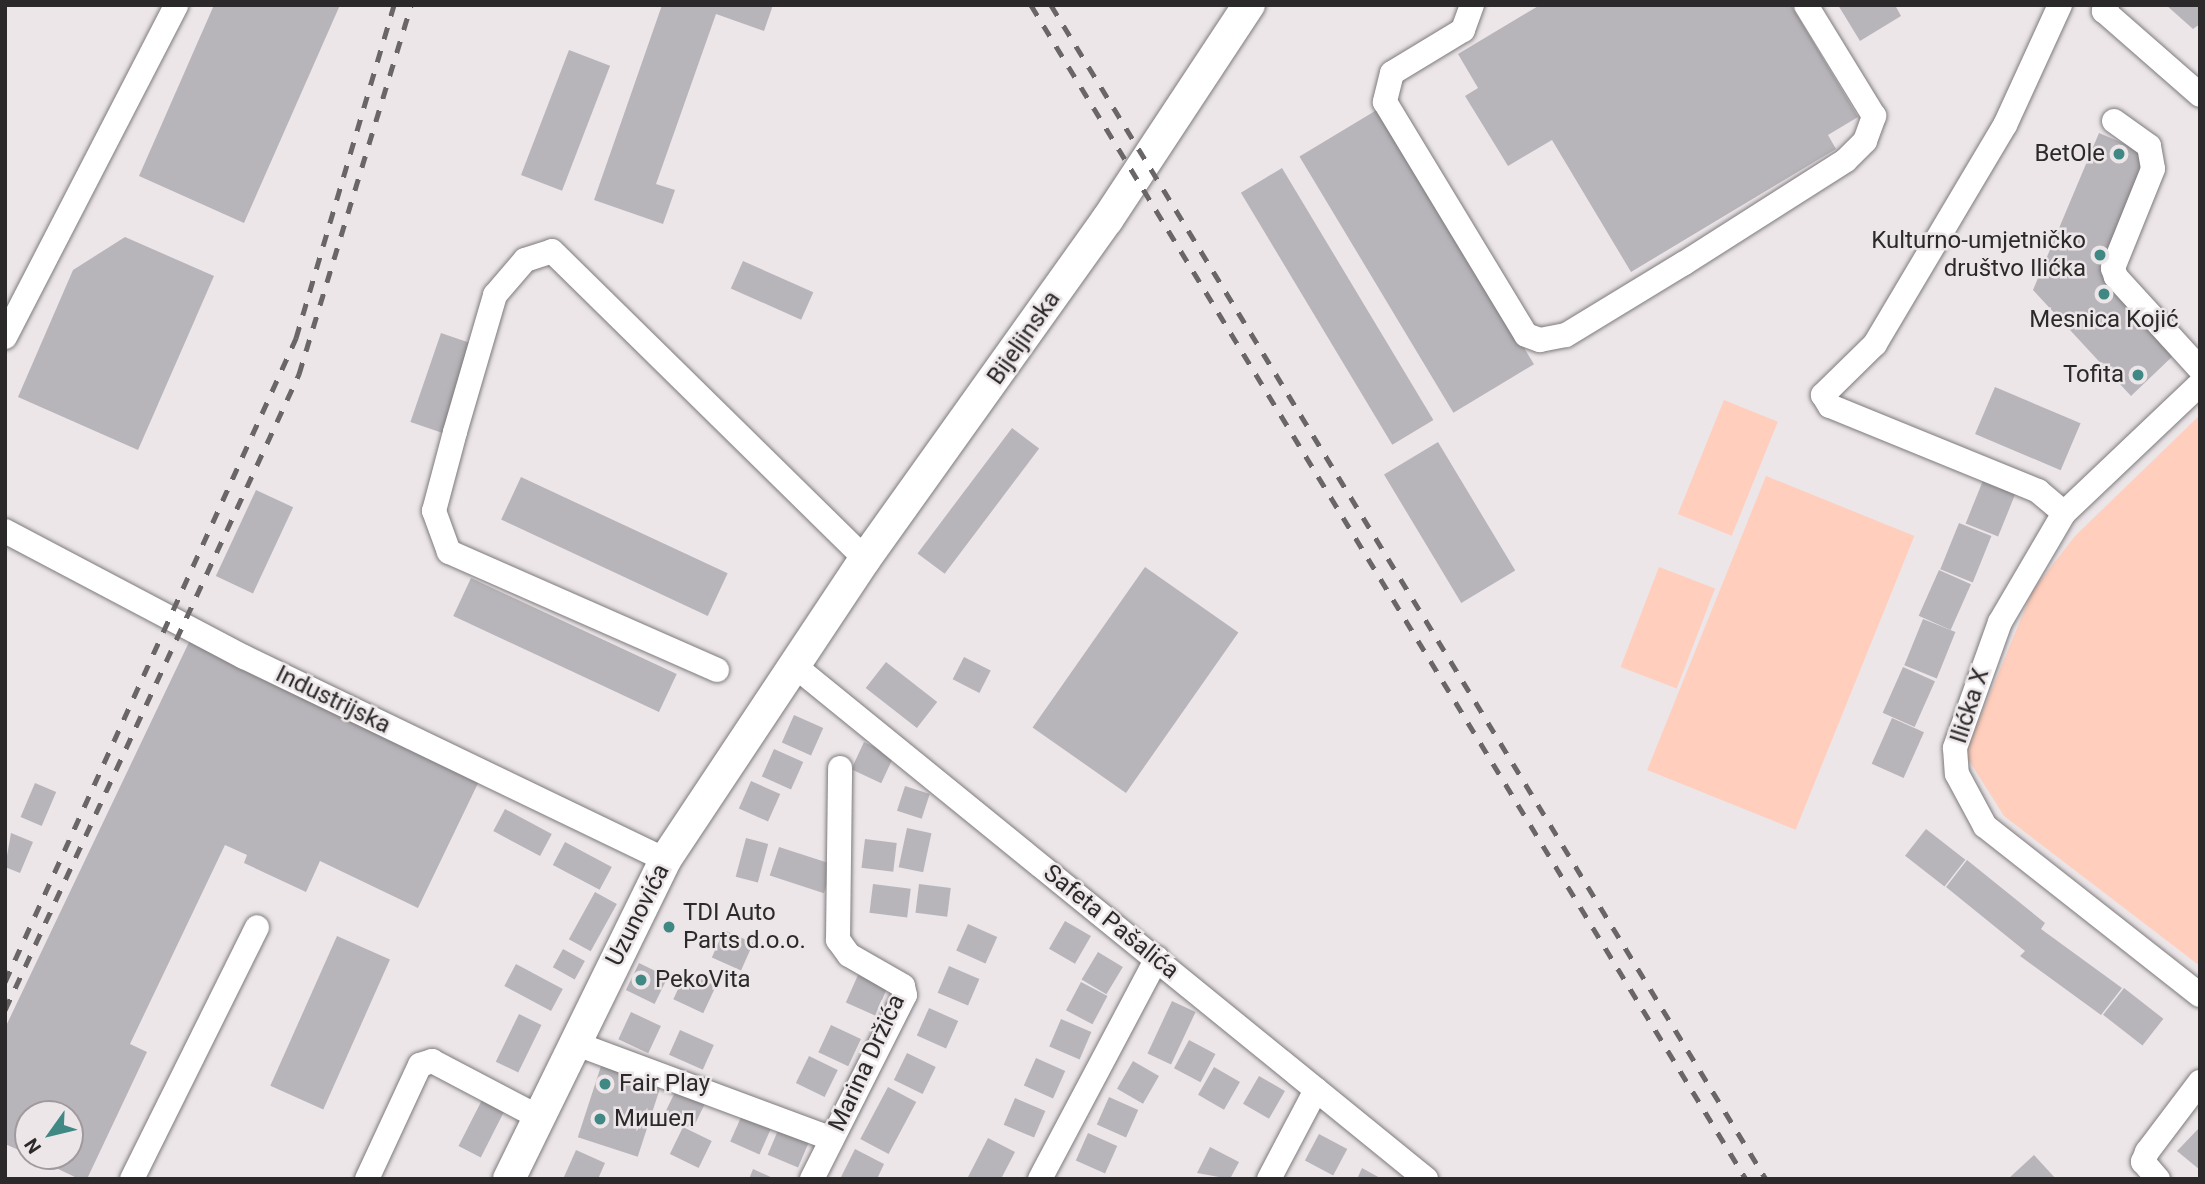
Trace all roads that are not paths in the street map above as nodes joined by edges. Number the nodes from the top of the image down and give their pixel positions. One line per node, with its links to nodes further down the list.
1 (176, 5): 9 (street)
2 (1249, 5): 14 (main road, Bijeljinska)
3 (1472, 5): 4 (street)
4 (1805, 5)
5 (2060, 5): 12 (street)
6 (2103, 7): 7 (street)
7 (2200, 95)
8 (2114, 121): 10 (street)
9 (5, 337)
10 (2200, 369)
11 (2200, 383): 12 (street, Ilićka X)
12 (2064, 513): 21 (street, Ilićka X)
13 (5, 531): 18 (street, Industrijska)
14 (865, 559): 15 (main road, Bijeljinska); 16 (street)
15 (796, 667): 18 (main road, Uzunovića); 20 (street, Safeta Pašalića)
16 (716, 670)
17 (839, 768): 26 (street, Marina Držića)
18 (665, 860): 22 (main road, Uzunovića)
19 (257, 927): 27 (street)
20 (1157, 958): 24 (street, Safeta Pašalića); 31 (street)
21 (2200, 995)
22 (574, 1043): 25 (main road, Uzunovića); 26 (street)
23 (2200, 1082): 34 (street)
24 (1316, 1090): 32 (street); 33 (street, Safeta Pašalića)
25 (538, 1117): 28 (street); 29 (main road, Uzunovića)
26 (832, 1139): 30 (street, Marina Držića)
27 (132, 1179)
28 (367, 1179)
29 (509, 1179)
30 (812, 1179)
31 (1040, 1179)
32 (1269, 1179)
33 (1426, 1179)
34 (2158, 1179)

